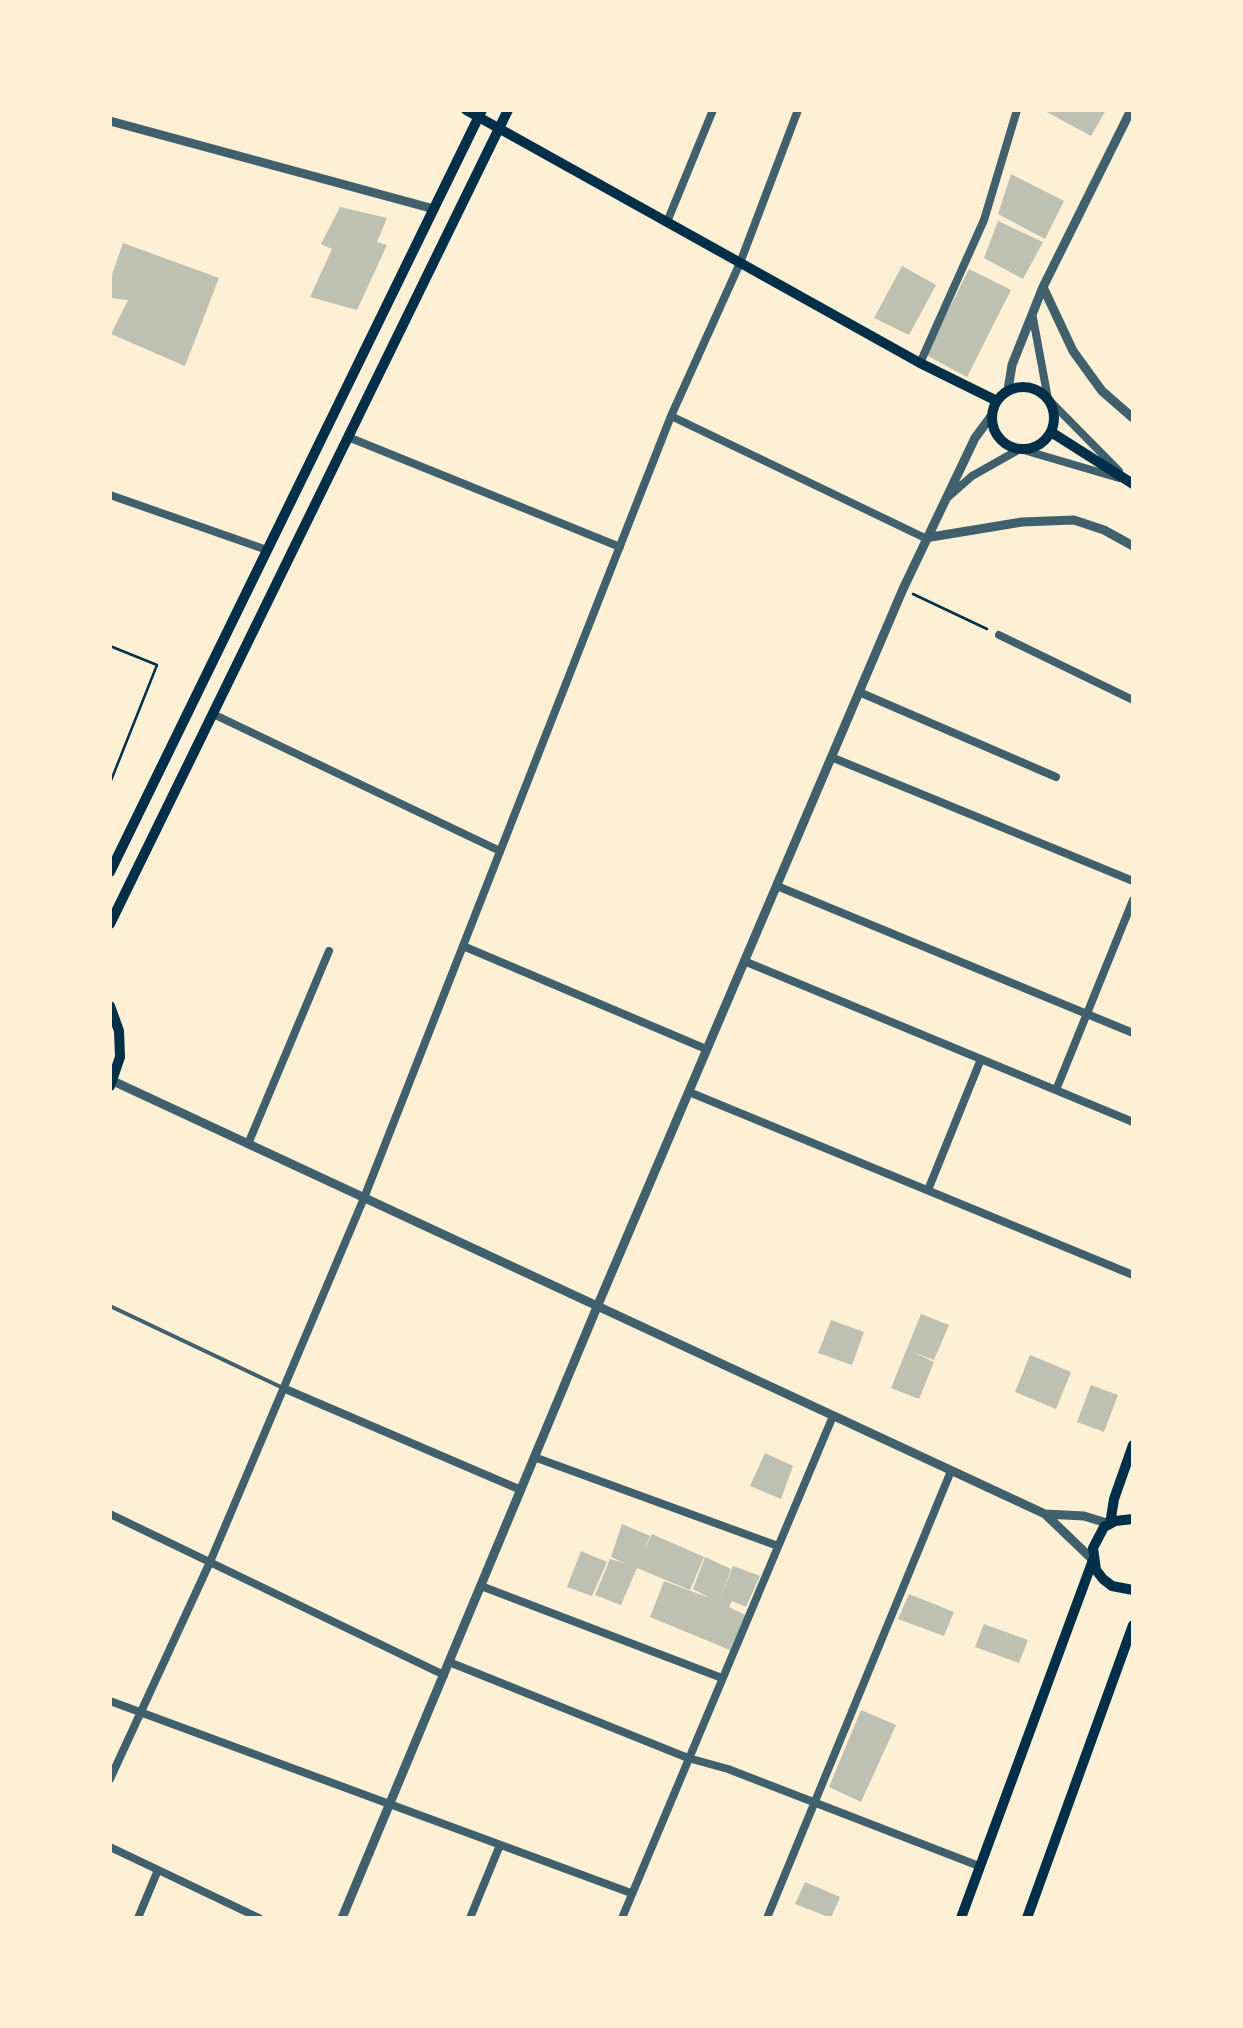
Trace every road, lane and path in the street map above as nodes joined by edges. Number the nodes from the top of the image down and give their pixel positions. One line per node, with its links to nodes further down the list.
1 (117, 110): 9 (street)
2 (466, 110): 8 (main road)
3 (508, 110): 10 (main road)
4 (713, 110): 12 (street)
5 (798, 110): 13 (street)
6 (1017, 110): 16 (street)
7 (1132, 110): 14 (street)
8 (480, 114): 10 (main road); 11 (main road)
9 (110, 121): 11 (street)
10 (499, 128): 12 (main road); 24 (main road)
11 (434, 210): 32 (main road)
12 (667, 222): 13 (main road)
13 (740, 263): 16 (main road); 21 (street)
14 (1043, 286): 15 (street); 22 (street)
15 (1032, 318): 17 (street); 18 (street)
16 (920, 363): 19 (main road)
17 (1008, 390): 18 (main road); 19 (main road)
18 (1048, 399): 23 (main road); 26 (street)
19 (997, 401): 20 (main road)
20 (992, 415): 25 (main road); 28 (street)
21 (671, 416): 29 (street); 30 (street)
22 (1133, 418)
23 (1051, 432): 25 (main road); 26 (main road)
24 (348, 437): 30 (street); 38 (main road)
25 (1020, 450): 26 (street); 28 (street)
26 (1131, 483)
27 (110, 495): 32 (street)
28 (944, 500): 29 (street)
29 (925, 538): 31 (street); 33 (street)
30 (620, 546): 42 (street)
31 (1133, 546)
32 (267, 550): 43 (main road)
33 (903, 589): 34 (path); 36 (street)
34 (1000, 635): 37 (street)
35 (110, 646): 41 (path)
36 (859, 692): 39 (street); 40 (street)
37 (1133, 700)
38 (213, 714): 42 (street); 47 (main road)
39 (831, 757): 44 (street); 45 (street)
40 (1056, 777)
41 (110, 783)
42 (500, 851): 48 (street)
43 (110, 872)
44 (1133, 881)
45 (776, 886): 50 (street); 52 (street)
46 (1133, 900): 52 (street)
47 (110, 924)
48 (463, 946): 54 (street); 62 (street)
49 (329, 950): 60 (street)
50 (744, 961): 54 (street); 55 (street)
51 (110, 1006): 56 (main road)
52 (1087, 1014): 53 (street); 57 (street)
53 (1133, 1033)
54 (706, 1049): 58 (street)
55 (981, 1059): 57 (street); 61 (street)
56 (111, 1083): 60 (street)
57 (1056, 1090): 59 (street)
58 (689, 1092): 61 (street); 65 (street)
59 (1133, 1122)
60 (248, 1144): 62 (street)
61 (928, 1190): 63 (street)
62 (364, 1198): 65 (street); 66 (street)
63 (1133, 1275)
64 (110, 1306): 66 (lane)
65 (597, 1307): 67 (street); 69 (street)
66 (283, 1388): 71 (street); 78 (street)
67 (833, 1416): 70 (street); 76 (street)
68 (1133, 1445): 75 (main road)
69 (534, 1458): 71 (street); 76 (street)
70 (952, 1471): 73 (street); 89 (street)
71 (521, 1490): 79 (street)
72 (110, 1514): 78 (street)
73 (1045, 1514): 75 (street); 77 (street)
74 (1133, 1519): 75 (main road)
75 (1110, 1524): 77 (main road)
76 (778, 1546): 84 (street)
77 (1093, 1560): 80 (main road); 93 (main road)
78 (210, 1562): 83 (street); 86 (street)
79 (481, 1586): 82 (street); 84 (street)
80 (1133, 1590)
81 (1133, 1624): 103 (main road)
82 (449, 1662): 83 (street); 87 (street)
83 (444, 1675): 90 (street)
84 (722, 1678): 87 (street)
85 (110, 1701): 86 (street)
86 (140, 1713): 88 (street); 90 (street)
87 (688, 1758): 89 (street); 95 (street)
88 (110, 1779)
89 (814, 1802): 93 (street); 101 (street)
90 (390, 1804): 91 (street); 98 (street)
91 (500, 1845): 95 (street); 99 (street)
92 (110, 1847): 94 (street)
93 (980, 1866): 102 (main road)
94 (158, 1870): 96 (street); 97 (street)
95 (632, 1893): 100 (street)
96 (138, 1918)
97 (259, 1918)
98 (342, 1918)
99 (470, 1918)
100 (622, 1918)
101 (767, 1918)
102 (961, 1918)
103 (1027, 1918)

